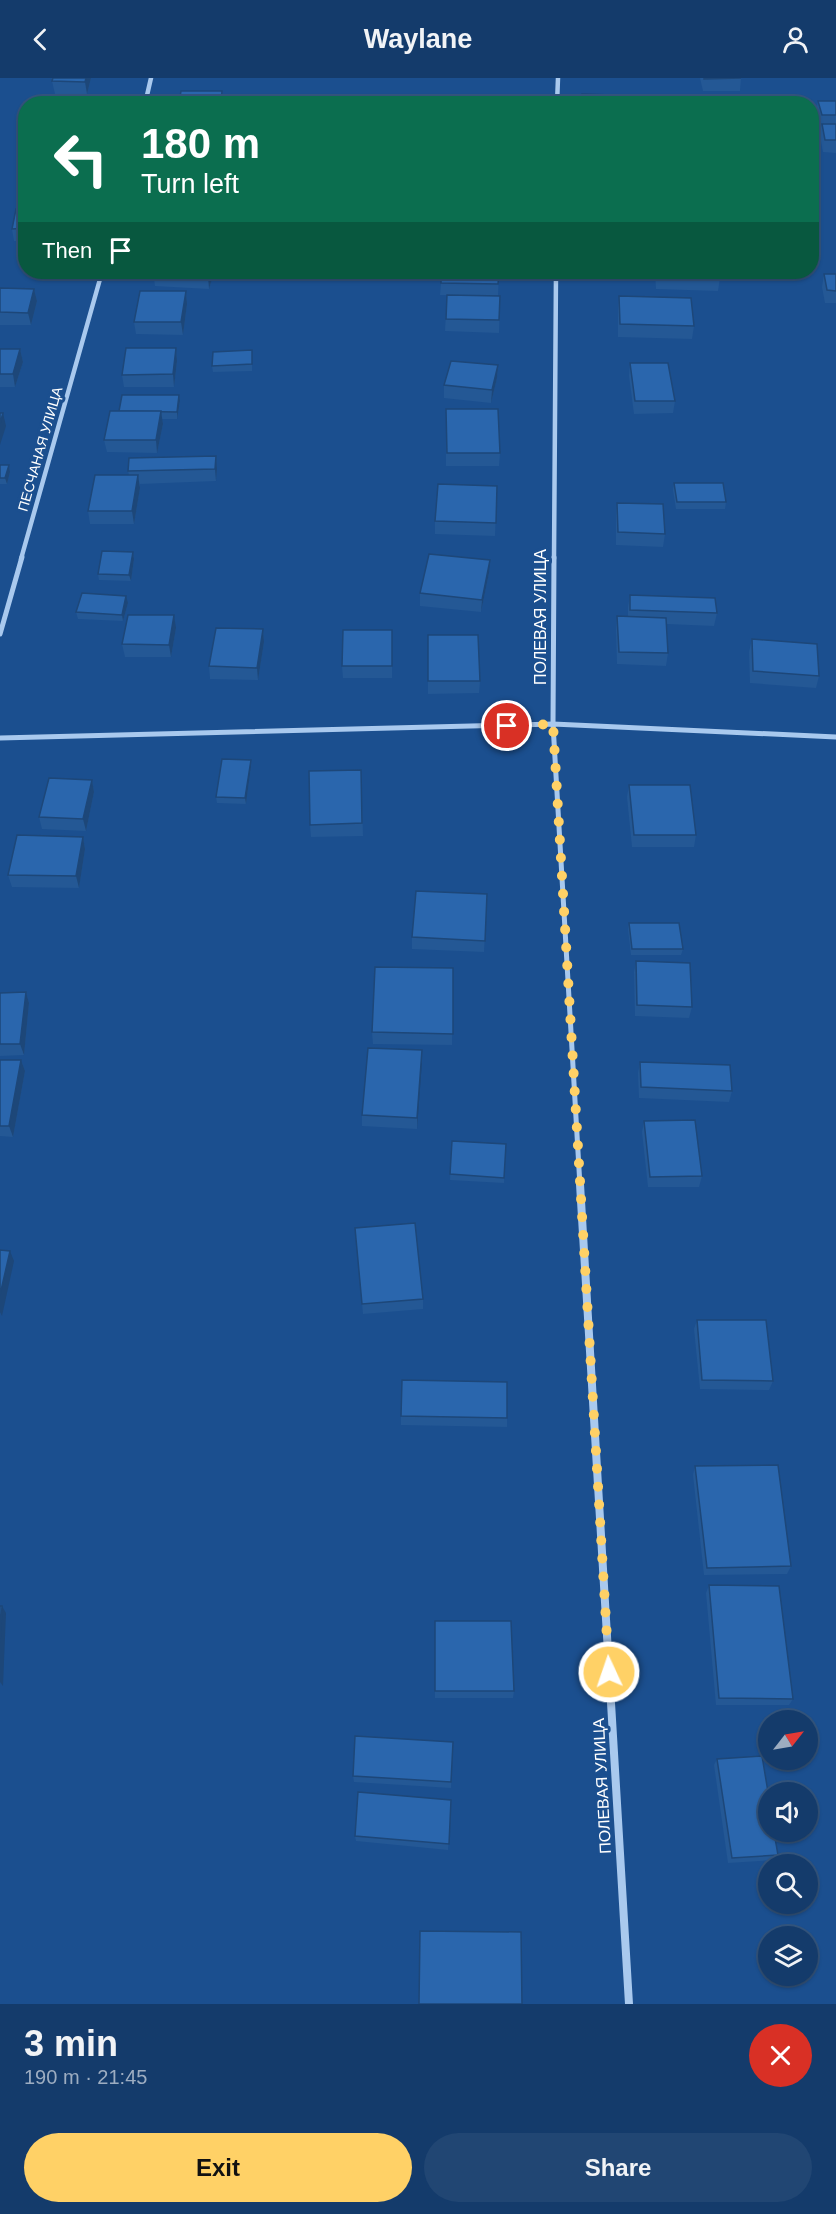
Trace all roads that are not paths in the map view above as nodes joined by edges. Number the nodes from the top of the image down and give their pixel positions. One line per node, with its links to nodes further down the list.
1 (151, 78): 3 (street)
2 (558, 78): 4 (street)
3 (147, 96)
4 (557, 96)
5 (100, 279): 7 (street, ПЕСЧАНАЯ УЛИЦА)
6 (556, 279): 8 (street, ПОЛЕВАЯ УЛИЦА)
7 (0, 634)
8 (553, 724): 9 (street); 10 (street); 11 (street, ПОЛЕВАЯ УЛИЦА)
9 (836, 737)
10 (0, 738)
11 (629, 2004)

